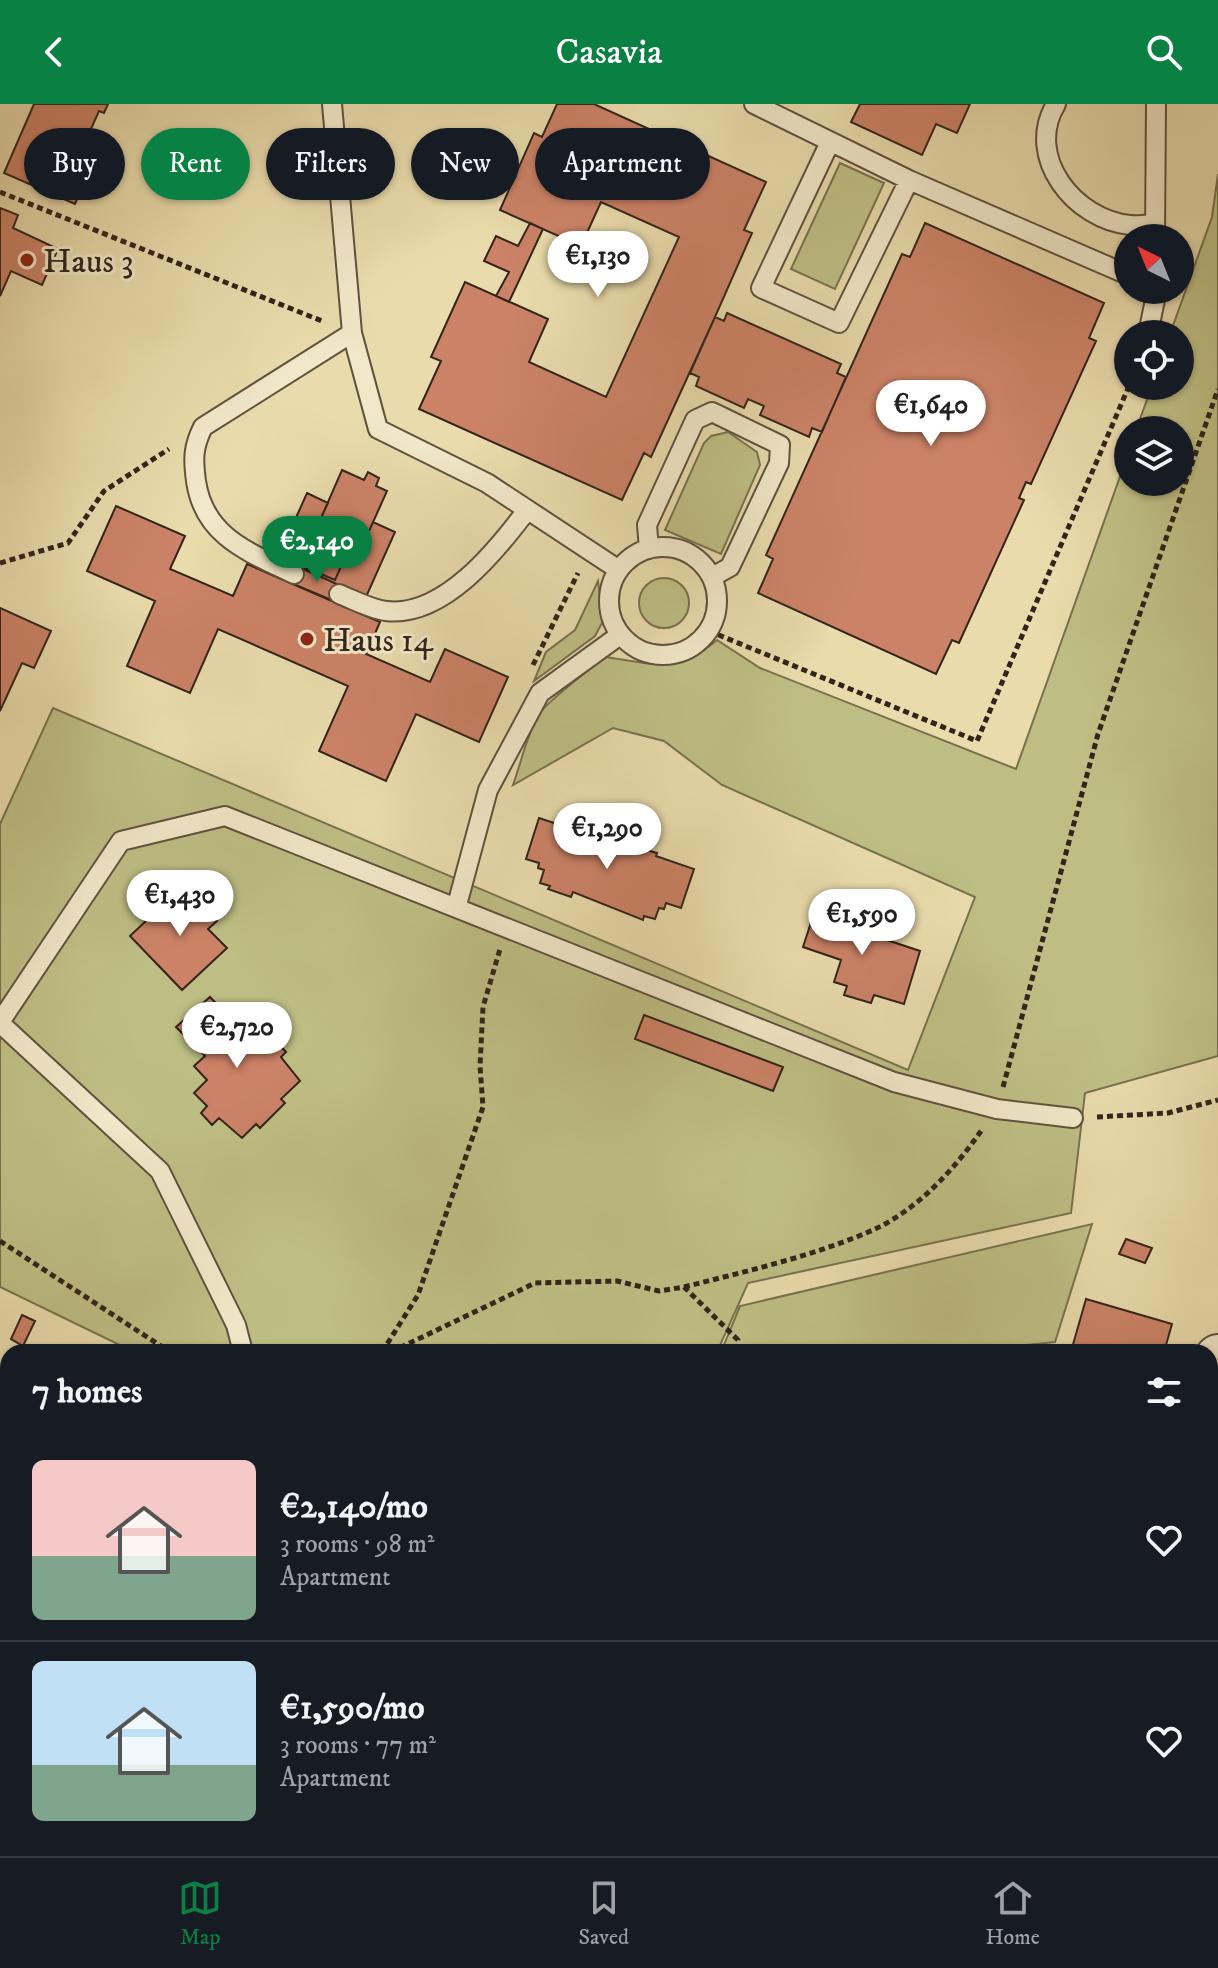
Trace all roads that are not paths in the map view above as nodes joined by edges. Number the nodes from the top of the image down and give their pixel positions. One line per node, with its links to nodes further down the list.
1 (332, 104): 10 (lane)
2 (754, 104): 5 (lane)
3 (1056, 104): 7 (lane)
4 (1156, 104): 8 (lane)
5 (830, 142): 6 (lane); 6 (lane)
6 (909, 180): 9 (lane)
7 (1126, 224)
8 (1155, 224)
9 (1114, 269)
10 (352, 333): 11 (lane); 14 (lane)
11 (527, 510): 13 (lane); 16 (lane)
12 (649, 549): 13 (lane); 15 (lane); 15 (lane)
13 (619, 570): 17 (lane)
14 (294, 574)
15 (712, 577): 17 (lane)
16 (339, 594)
17 (620, 635): 18 (lane)
18 (457, 905): 19 (lane); 20 (lane)
19 (0, 1023): 21 (lane)
20 (1073, 1118)
21 (241, 1344)
22 (1158, 1856): 23 (street)
23 (1167, 1856)

